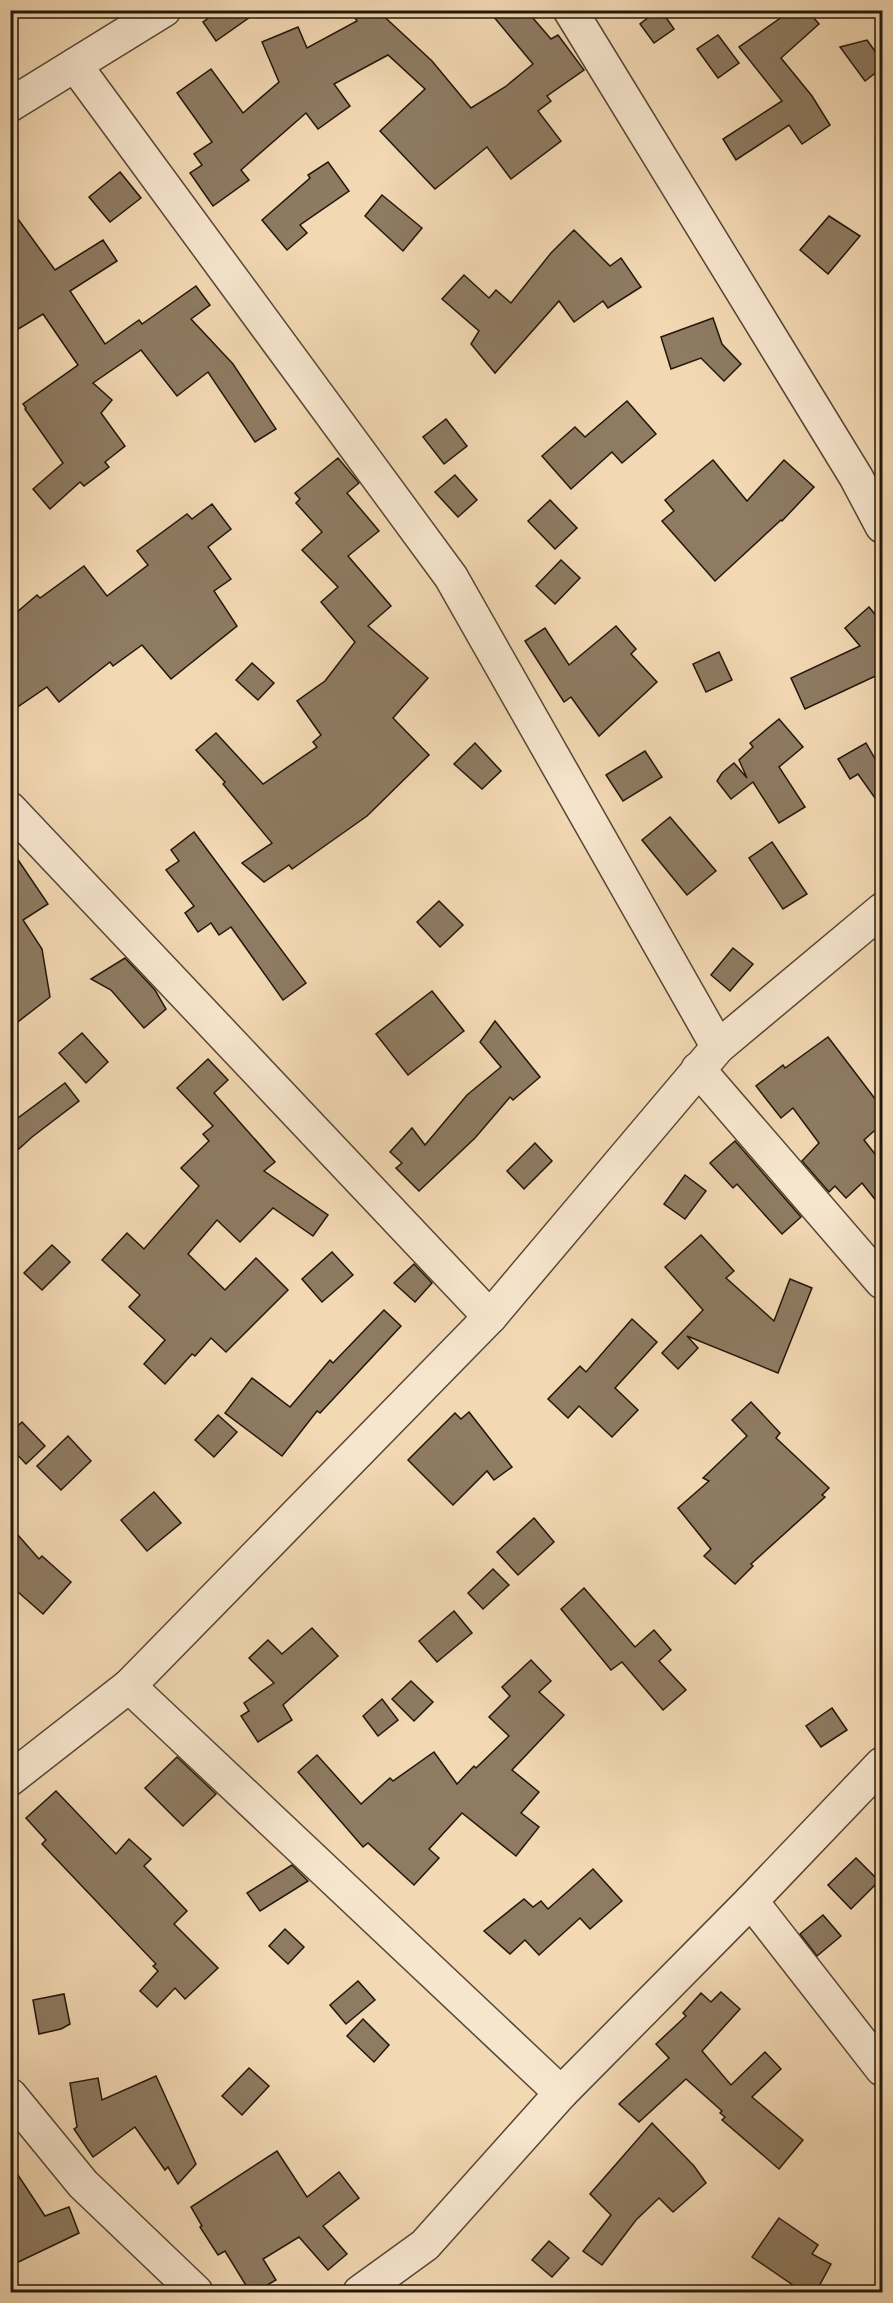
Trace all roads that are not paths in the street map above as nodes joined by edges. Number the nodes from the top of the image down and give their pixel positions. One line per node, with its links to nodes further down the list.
1 (164, 10): 3 (street)
2 (570, 10): 5 (street)
3 (75, 65): 4 (street); 8 (street)
4 (10, 105)
5 (882, 526)
6 (10, 809): 10 (street)
7 (882, 910): 8 (street)
8 (708, 1058): 9 (street); 10 (street)
9 (882, 1282)
10 (490, 1317): 11 (street)
11 (129, 1686): 13 (street); 16 (street)
12 (882, 1764): 14 (street)
13 (10, 1779)
14 (751, 1901): 15 (street); 16 (street)
15 (882, 2069)
16 (561, 2093): 19 (street)
17 (10, 2095): 18 (street)
18 (196, 2292)
19 (360, 2292)

